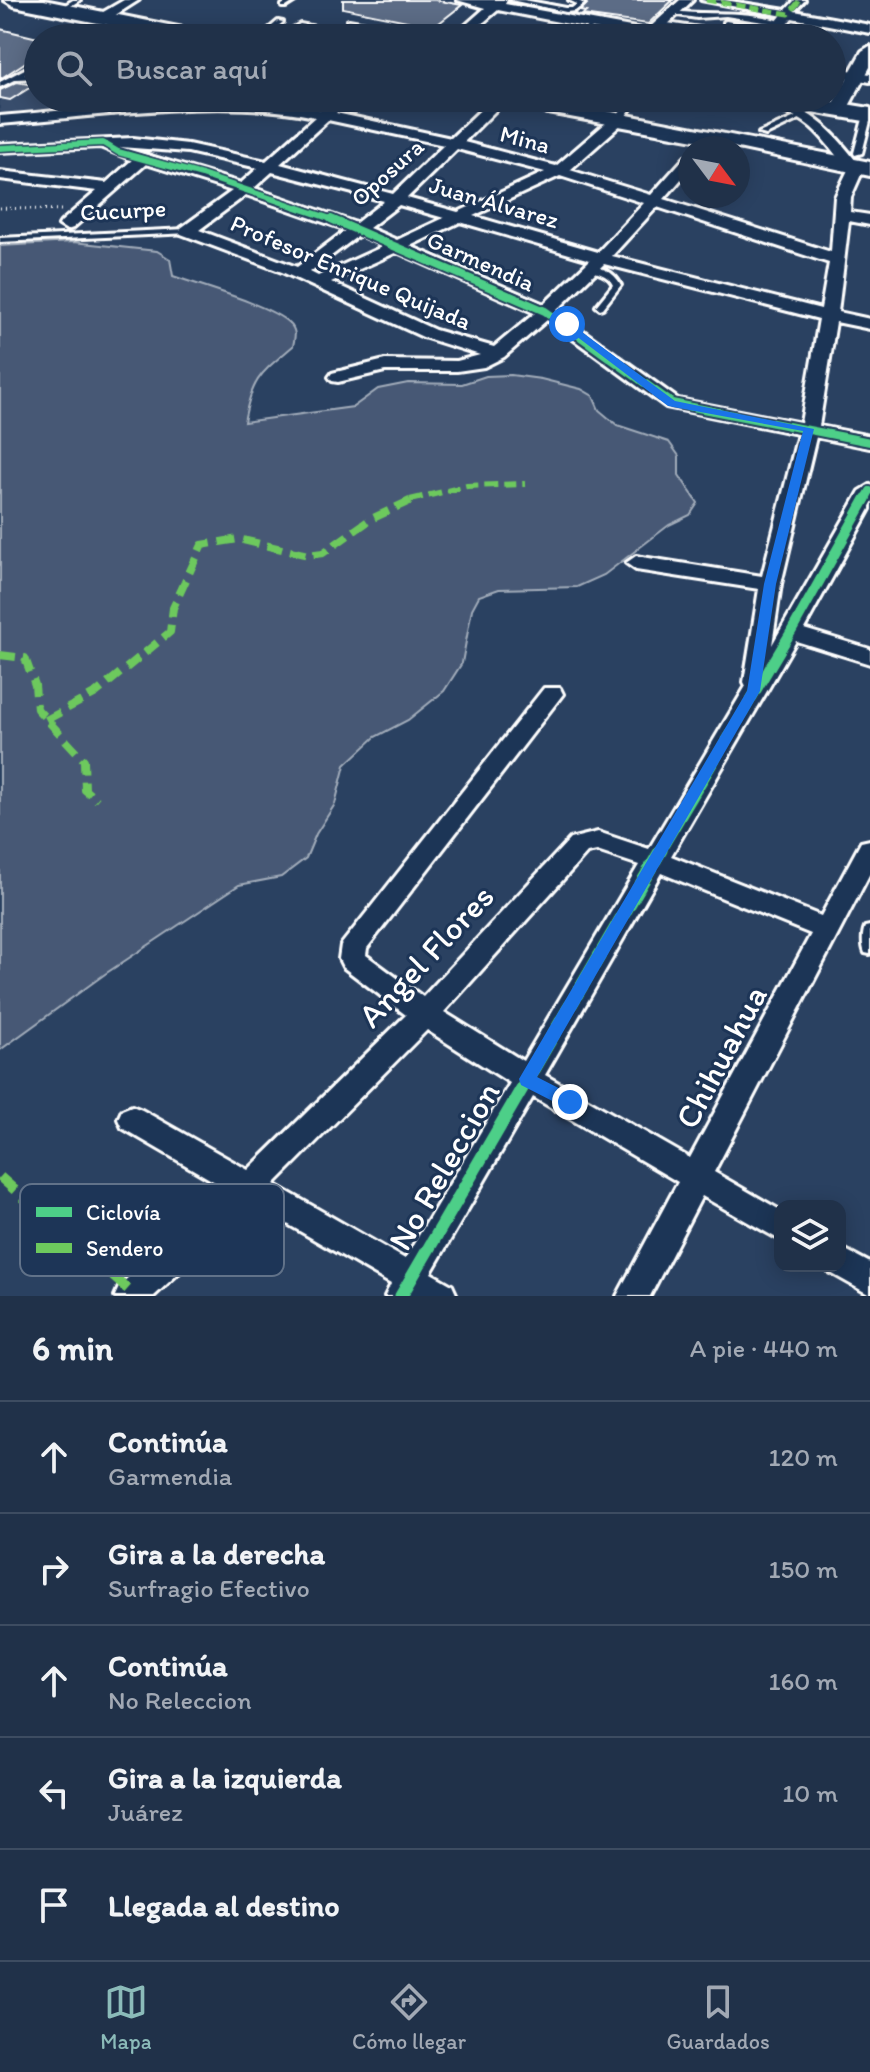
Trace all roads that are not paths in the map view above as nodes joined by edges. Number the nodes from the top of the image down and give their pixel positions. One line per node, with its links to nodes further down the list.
1 (14, 0): 11 (main road)
2 (133, 0): 20 (street)
3 (294, 0): 12 (lane)
4 (463, 0): 10 (street)
5 (514, 0): 6 (lane)
6 (572, 0)
7 (687, 0): 14 (street)
8 (706, 0): 28 (street)
9 (800, 0): 29 (street)
10 (498, 3): 23 (street); 24 (street)
11 (69, 5): 19 (main road)
12 (284, 6)
13 (0, 7): 18 (main road)
14 (673, 13): 25 (street); 27 (lane)
15 (280, 22): 21 (lane)
16 (349, 22): 22 (lane)
17 (726, 23): 26 (lane)
18 (84, 24)
19 (101, 24)
20 (113, 24)
21 (278, 24)
22 (358, 24)
23 (473, 24)
24 (595, 24)
25 (661, 24)
26 (739, 24)
27 (767, 24)
28 (771, 24)
29 (781, 24)
30 (846, 28): 31 (street)
31 (870, 29)
32 (870, 51): 34 (street)
33 (24, 71): 35 (lane)
34 (862, 76): 38 (street)
35 (12, 77): 36 (lane); 37 (lane)
36 (24, 77)
37 (0, 85)
38 (846, 99)
39 (846, 111): 49 (main road)
40 (104, 112): 52 (street, Mina)
41 (165, 112): 55 (street)
42 (303, 112): 50 (street, Mina)
43 (330, 112): 50 (street, Cucurpe)
44 (487, 112): 56 (street, Oposura)
45 (604, 112): 51 (main road)
46 (625, 112): 51 (lane)
47 (795, 112): 48 (street)
48 (804, 115): 53 (lane); 61 (street)
49 (869, 115): 61 (lane)
50 (326, 116): 56 (street, Mina); 62 (street, Cucurpe)
51 (619, 119): 54 (main road); 63 (street)
52 (0, 120)
53 (763, 133)
54 (682, 136)
55 (141, 141): 57 (street, Juan Álvarez); 62 (street, Juan Álvarez)
56 (453, 143): 63 (street, Mina); 68 (street, Oposura)
57 (105, 145): 58 (street, Juan Álvarez); 60 (street, Garmendia)
58 (0, 148)
59 (750, 148): 61 (main road)
60 (143, 159): 66 (street); 67 (street, Garmendia)
61 (861, 163): 70 (street)
62 (268, 167): 67 (street, Cucurpe); 68 (street, Juan Álvarez)
63 (559, 171): 69 (street, Mina); 71 (street)
64 (0, 175): 66 (street)
65 (678, 175): 69 (street)
66 (109, 188): 73 (street)
67 (243, 190): 74 (street, Garmendia); 75 (street, Cucurpe)
68 (397, 199): 71 (street, Juan Álvarez); 74 (street, Oposura)
69 (657, 200): 78 (street, Mina); 79 (street)
70 (843, 215): 72 (street); 78 (street)
71 (460, 217): 77 (street); 79 (street, Juan Álvarez)
72 (870, 220)
73 (67, 225)
74 (359, 229): 77 (street, Garmendia); 80 (street, Oposura)
75 (187, 231): 76 (lane, Cucurpe); 80 (street, Profesor Enrique Quijada)
76 (0, 240)
77 (398, 245): 81 (street); 83 (street, Garmendia)
78 (838, 260): 84 (street)
79 (594, 262): 82 (lane); 83 (street); 84 (street, Juan Álvarez)
80 (299, 273): 81 (street, Profesor Enrique Quijada)
81 (318, 282): 86 (street, Profesor Enrique Quijada)
82 (600, 306)
83 (545, 311): 86 (street); 88 (street, Garmendia)
84 (827, 315): 85 (street, Juan Álvarez); 88 (street)
85 (870, 324)
86 (498, 353): 87 (street)
87 (338, 377)
88 (809, 429): 89 (street, Garmendia); 92 (street)
89 (870, 442)
90 (870, 491): 93 (street, No Releccion)
91 (636, 563): 92 (street)
92 (770, 584): 95 (street)
93 (791, 632): 94 (street); 95 (street, No Releccion)
94 (870, 657)
95 (754, 691): 98 (street, No Releccion)
96 (552, 694): 102 (street)
97 (870, 849): 99 (street, Chihuahua)
98 (656, 861): 99 (street, Angel Flores); 102 (street, Angel Flores); 103 (street, No Releccion)
99 (828, 930): 105 (street, Chihuahua)
100 (870, 931): 101 (lane)
101 (870, 949)
102 (425, 1014): 103 (street); 107 (street, Angel Flores)
103 (527, 1079): 105 (street); 113 (street, No Releccion)
104 (132, 1119): 106 (street)
105 (699, 1177): 109 (street); 116 (street, Chihuahua)
106 (248, 1184)
107 (254, 1184)
108 (284, 1207): 113 (street)
109 (774, 1222)
110 (846, 1266): 112 (street)
111 (153, 1276): 114 (street, Angel Flores)
112 (870, 1280)
113 (406, 1288): 115 (street)
114 (131, 1296)
115 (441, 1296)
116 (633, 1296)

